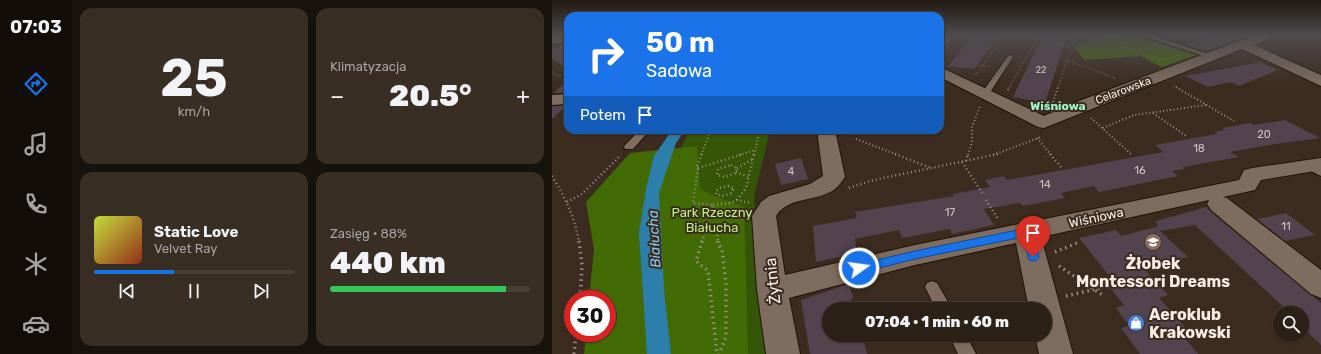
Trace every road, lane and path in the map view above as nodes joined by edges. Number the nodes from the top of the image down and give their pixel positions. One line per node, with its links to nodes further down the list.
1 (992, 52): 17 (path)
2 (1028, 52): 22 (path)
3 (1070, 52): 11 (path)
4 (1136, 52): 8 (path)
5 (1192, 52): 10 (lane)
6 (1227, 52): 10 (street, Celarowska)
7 (1258, 52): 16 (street)
8 (1142, 53)
9 (1010, 57): 19 (lane)
10 (1212, 57): 15 (street, Celarowska)
11 (1067, 60): 18 (path); 28 (path)
12 (552, 72): 14 (path)
13 (944, 73): 17 (street)
14 (564, 75)
15 (1160, 76): 18 (street, Celarowska); 23 (path)
16 (1321, 81)
17 (968, 85): 19 (street)
18 (1135, 86): 28 (street, Celarowska)
19 (985, 94): 22 (street); 41 (path)
20 (564, 99): 21 (street)
21 (552, 100)
22 (1001, 102): 28 (street)
23 (1206, 105): 24 (path); 26 (path)
24 (1153, 113): 27 (path); 34 (path)
25 (1091, 118): 27 (path)
26 (1234, 121)
27 (1103, 128): 38 (path)
28 (1046, 129): 35 (path); 35 (path)
29 (641, 134): 36 (lane)
30 (709, 134): 44 (path)
31 (759, 134): 37 (path)
32 (835, 134): 65 (street, Żytnia)
33 (843, 134): 47 (path)
34 (1186, 136)
35 (1037, 139): 41 (path); 42 (path)
36 (628, 147): 55 (path)
37 (756, 150): 39 (path); 40 (path)
38 (1131, 154)
39 (754, 159): 46 (path); 50 (path)
40 (716, 162): 44 (path); 45 (path)
41 (964, 162): 47 (path); 52 (path)
42 (1061, 167)
43 (1317, 167): 59 (street, Wiśniowa)
44 (698, 168): 58 (path)
45 (719, 168): 46 (path); 48 (path)
46 (737, 168): 48 (path)
47 (932, 169): 51 (path)
48 (736, 172): 50 (path)
49 (552, 176): 55 (path)
50 (749, 177): 54 (path)
51 (846, 188)
52 (983, 194)
53 (723, 196): 53 (path); 56 (path)
54 (737, 200)
55 (568, 202): 64 (path)
56 (720, 204)
57 (1219, 204): 60 (street)
58 (706, 225): 74 (path); 74 (path)
59 (1030, 244): 63 (path); 65 (street, Wiśniowa); 68 (street)
60 (1321, 286)
61 (932, 287): 67 (lane)
62 (1100, 288): 63 (path)
63 (1094, 289): 66 (path); 69 (path)
64 (580, 290)
65 (772, 290): 75 (street, Żytnia)
66 (1104, 296)
67 (940, 302)
68 (1041, 302)
69 (1052, 304)
70 (1052, 341): 77 (street)
71 (575, 342): 73 (path)
72 (961, 342): 76 (lane)
73 (574, 354)
74 (718, 354)
75 (783, 354)
76 (967, 354)
77 (1056, 354)

